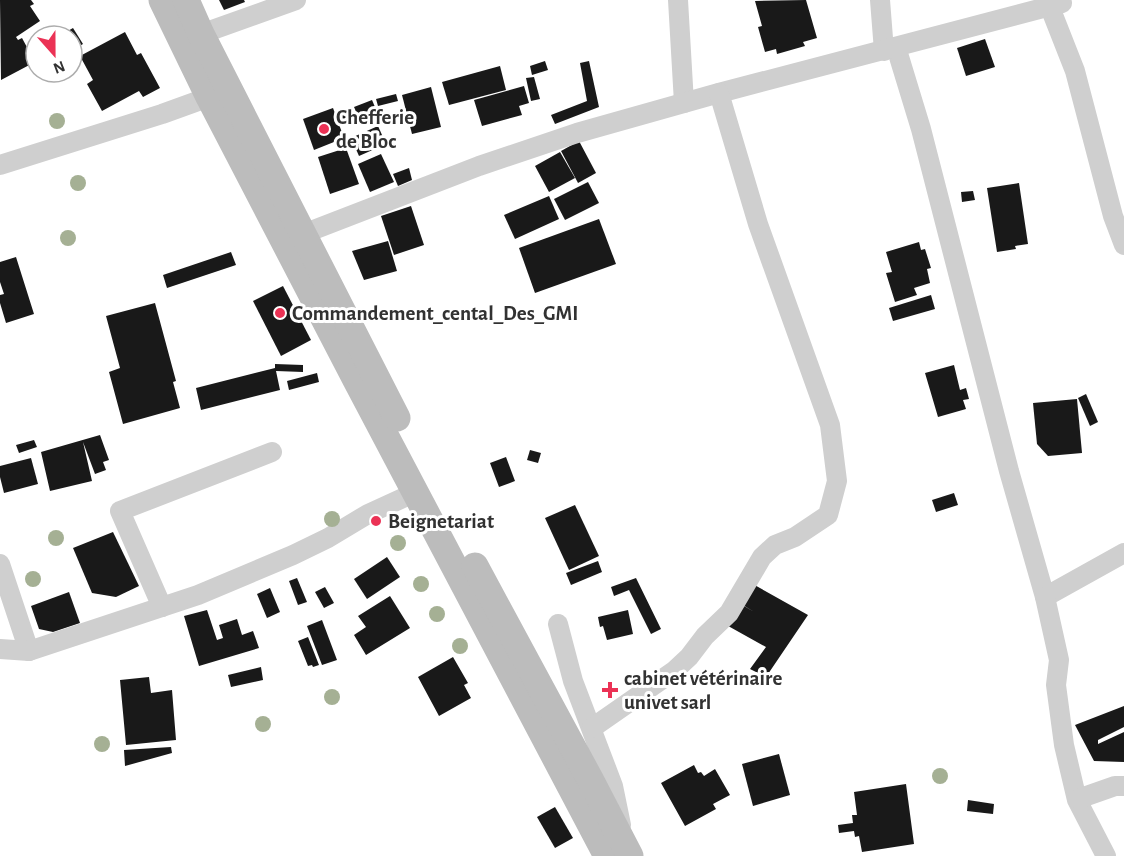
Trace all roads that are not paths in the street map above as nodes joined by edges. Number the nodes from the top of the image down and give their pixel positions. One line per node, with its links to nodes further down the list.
1 (162, 0): 10 (main road)
2 (186, 0): 7 (main road)
3 (296, 0): 7 (street)
4 (678, 0): 11 (street)
5 (880, 0): 8 (street)
6 (1052, 6): 8 (street); 14 (street)
7 (201, 34): 13 (main road)
8 (890, 49): 9 (street); 19 (street)
9 (719, 93): 11 (street); 24 (street)
10 (209, 97): 12 (street); 16 (main road)
11 (684, 103): 13 (street)
12 (0, 165)
13 (303, 234): 27 (main road)
14 (1124, 245)
15 (272, 452): 20 (street)
16 (416, 492): 20 (street); 27 (main road)
17 (1124, 553): 19 (street)
18 (0, 564): 23 (street)
19 (1045, 597): 26 (street)
20 (162, 606): 23 (street)
21 (558, 624): 24 (street)
22 (0, 649): 23 (street)
23 (29, 651)
24 (592, 728): 27 (street)
25 (1124, 786): 26 (street)
26 (1078, 799): 28 (street)
27 (621, 852)
28 (1106, 856)

